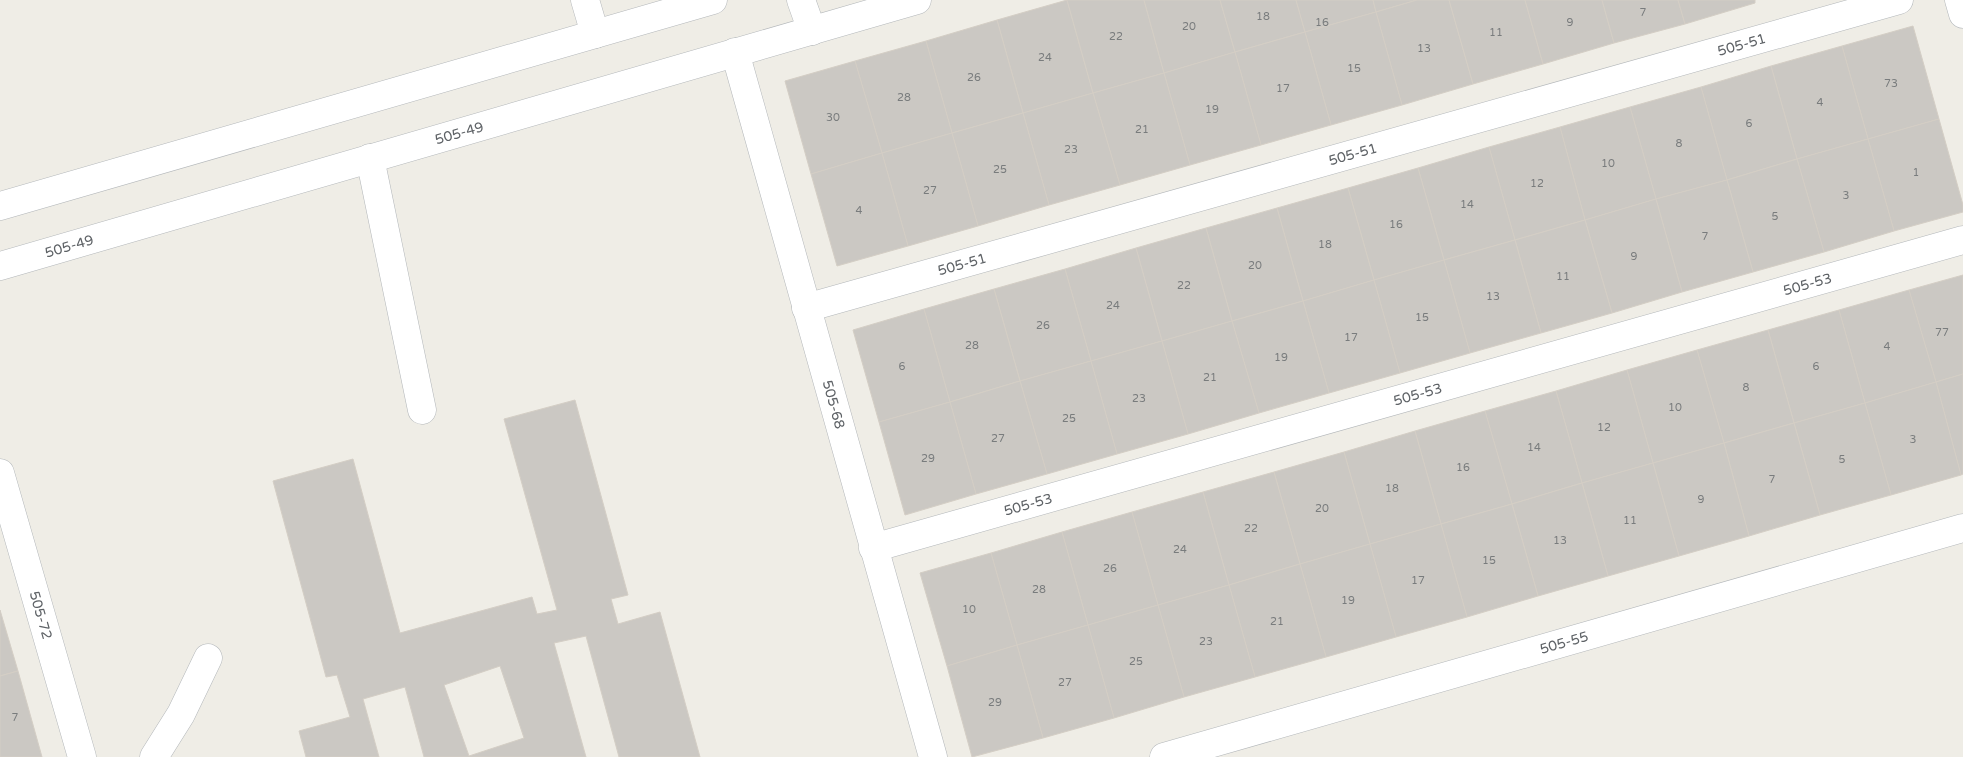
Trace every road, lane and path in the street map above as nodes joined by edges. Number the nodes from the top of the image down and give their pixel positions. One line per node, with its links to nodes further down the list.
1 (585, 0): 9 (street)
2 (713, 0): 9 (street)
3 (801, 0): 8 (street)
4 (918, 0): 8 (street, 505-49)
5 (1899, 0): 15 (street, 505-51)
6 (1959, 0): 7 (street)
7 (1963, 14)
8 (812, 31): 10 (street, 505-49)
9 (595, 34): 12 (street)
10 (735, 52): 11 (street, 505-49); 15 (street, 505-68)
11 (370, 158): 14 (street, 505-49); 16 (street)
12 (0, 206)
13 (1963, 240): 20 (street, 505-53)
14 (0, 266)
15 (806, 308): 20 (street, 505-68)
16 (422, 410)
17 (0, 473): 19 (street, 505-72)
18 (1963, 528): 25 (street, 505-55)
19 (9, 537): 22 (street, 505-72)
20 (873, 548): 24 (street, 505-68)
21 (208, 658): 23 (street)
22 (82, 757)
23 (154, 757)
24 (933, 757)
25 (1164, 757)

